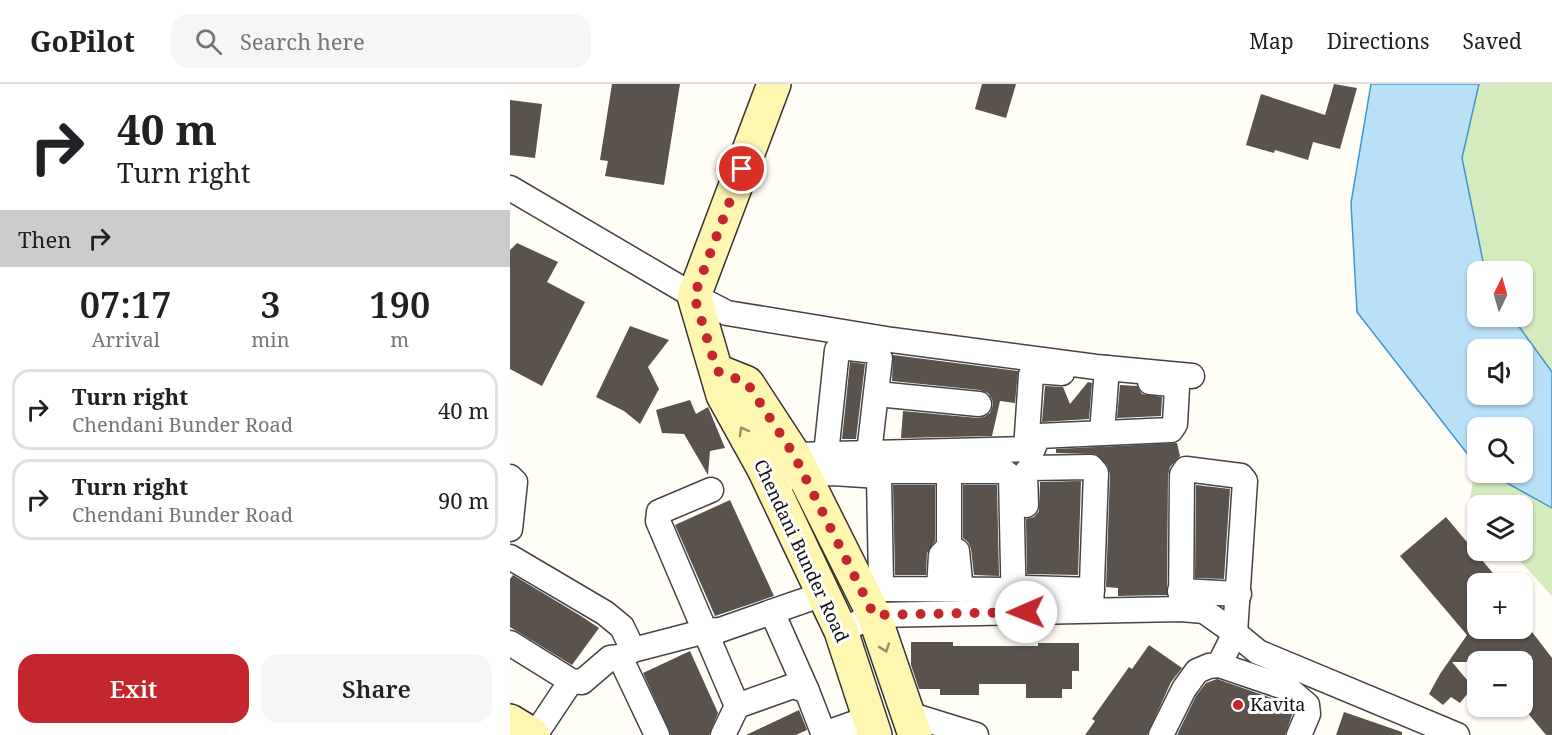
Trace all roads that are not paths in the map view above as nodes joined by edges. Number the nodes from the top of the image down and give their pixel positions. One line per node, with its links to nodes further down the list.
1 (774, 84): 3 (main road)
2 (510, 188): 3 (street)
3 (694, 296): 4 (street); 6 (main road, Chendani Bunder Road)
4 (892, 340): 5 (street); 7 (street)
5 (1009, 362)
6 (717, 371): 15 (main road, Chendani Bunder Road); 17 (main road, Chendani Bunder Road, one-way to 6)
7 (1107, 373): 8 (street); 12 (street); 13 (street)
8 (1142, 376): 9 (street); 12 (street)
9 (1192, 376)
10 (877, 394): 11 (street); 14 (street); 15 (street)
11 (979, 404)
12 (1102, 433): 13 (street)
13 (1026, 449): 14 (street)
14 (869, 453): 15 (street)
15 (808, 461): 17 (street); 18 (street); 30 (main road, Chendani Bunder Road)
16 (949, 471): 18 (street); 23 (street); 28 (street)
17 (767, 475): 24 (main road, Chendani Bunder Road)
18 (879, 476): 23 (street)
19 (510, 477): 21 (street)
20 (711, 490): 31 (street)
21 (510, 529)
22 (510, 557): 35 (street)
23 (950, 590): 28 (street)
24 (823, 594): 29 (street); 32 (main road, Chendani Bunder Road)
25 (1239, 594): 27 (street); 27 (street); 33 (street)
26 (1092, 600): 27 (street); 28 (street); 28 (street)
27 (1181, 600): 33 (street)
28 (1020, 601): 30 (street)
29 (772, 612): 31 (street); 38 (street)
30 (874, 615): 32 (street); 41 (main road, Chendani Bunder Road, one-way to 41)
31 (706, 631): 35 (street); 39 (street)
32 (841, 631): 42 (main road, Chendani Bunder Road)
33 (1235, 633): 36 (street); 50 (street)
34 (510, 643): 37 (street)
35 (627, 654): 37 (street); 45 (street)
36 (1219, 665): 48 (street); 49 (street)
37 (571, 681): 44 (street)
38 (807, 691): 39 (street); 43 (street)
39 (737, 706): 46 (street)
40 (510, 721): 44 (main road)
41 (912, 725): 47 (street)
42 (872, 727): 43 (street)
43 (824, 734)
44 (534, 735)
45 (657, 735)
46 (723, 735)
47 (976, 735)
48 (1161, 735)
49 (1299, 735)
50 (1457, 735)

